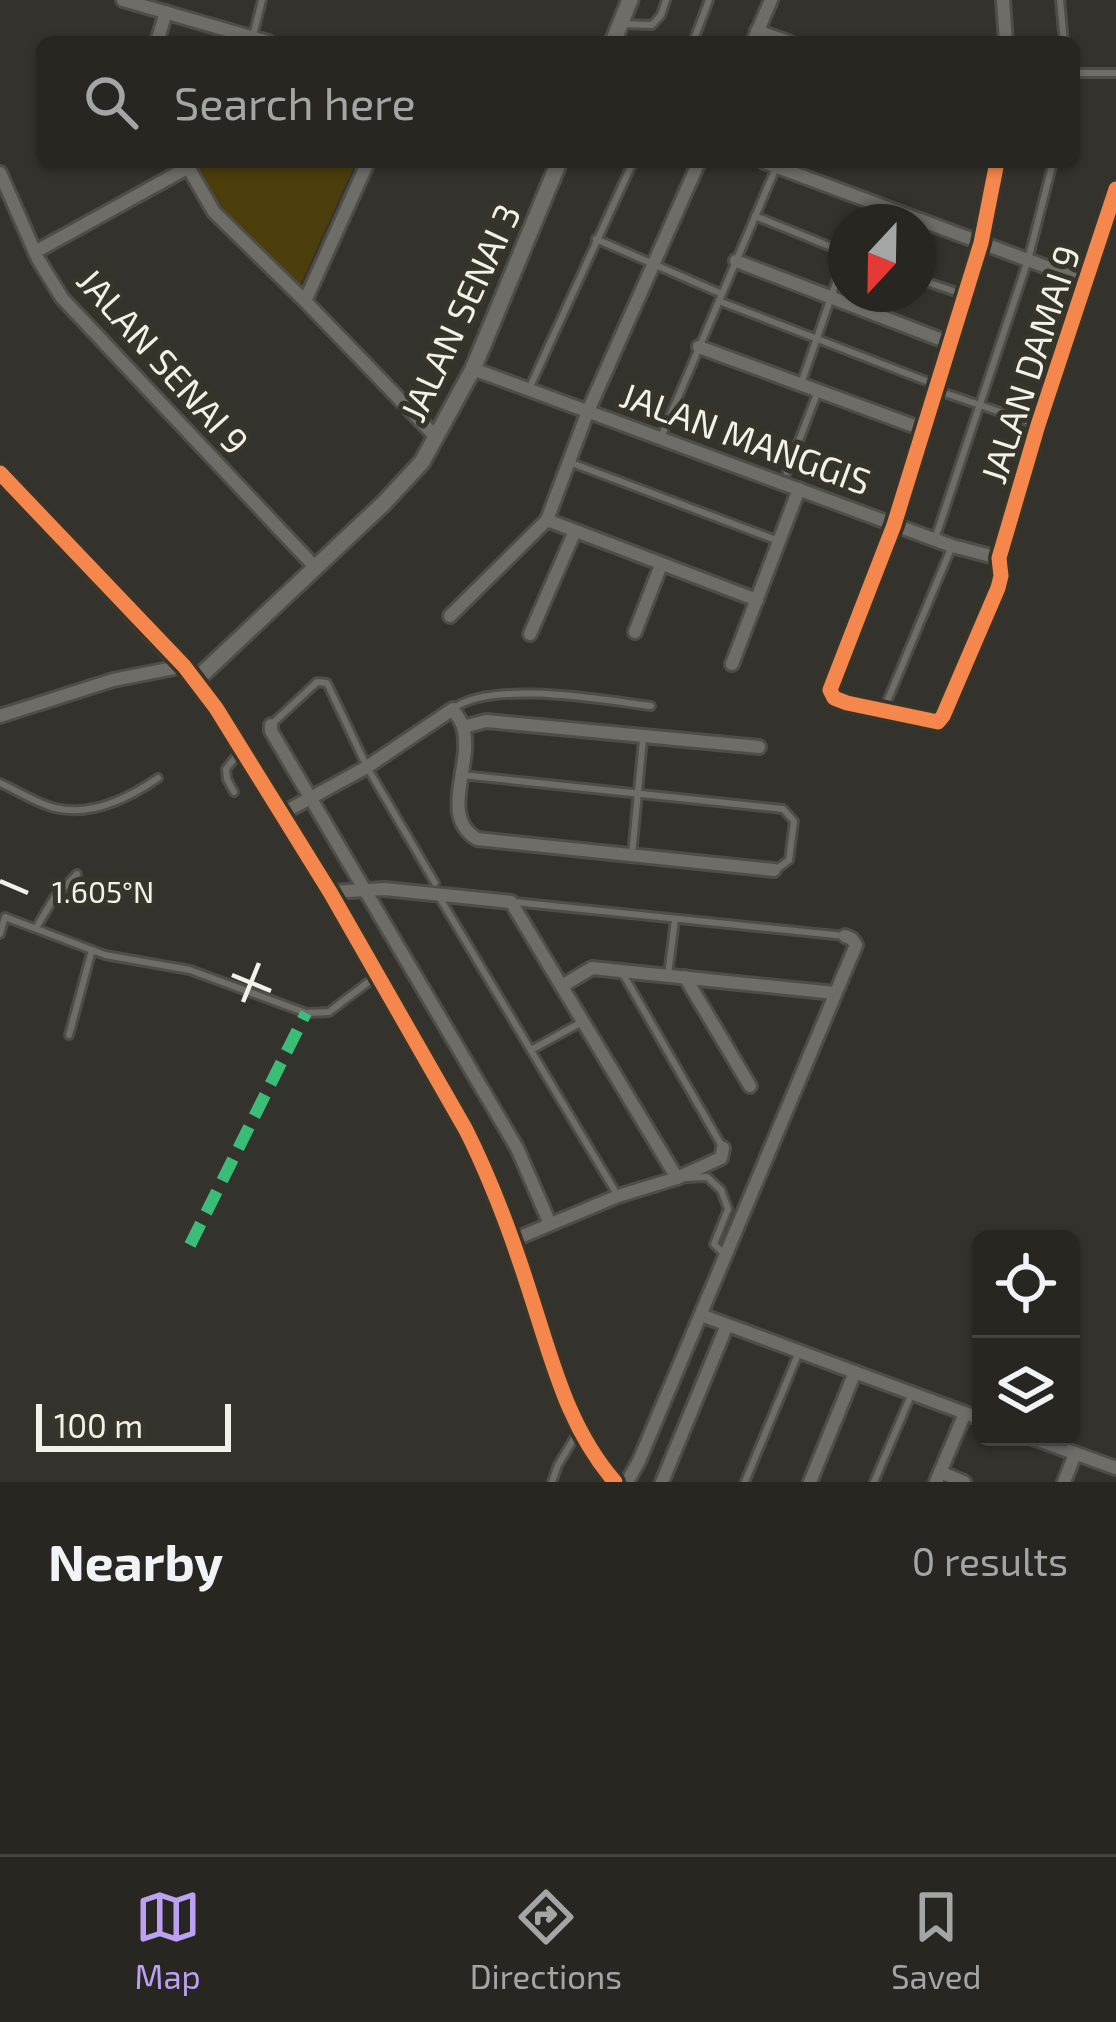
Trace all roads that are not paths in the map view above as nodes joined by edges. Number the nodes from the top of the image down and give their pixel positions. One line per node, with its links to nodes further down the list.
1 (123, 0): 9 (street)
2 (262, 0): 11 (lane)
3 (665, 0): 12 (lane)
4 (709, 0): 13 (lane)
5 (771, 0): 14 (street)
6 (1003, 0): 15 (street)
7 (1060, 0): 16 (lane)
8 (623, 2): 12 (street)
9 (166, 12): 10 (street); 11 (street)
10 (159, 36)
11 (253, 36)
12 (618, 36)
13 (695, 36)
14 (755, 36)
15 (1006, 36)
16 (1063, 36)
17 (1080, 73): 18 (lane)
18 (1116, 74)
19 (181, 168): 35 (street)
20 (188, 168): 44 (street)
21 (365, 168): 44 (street)
22 (557, 168): 50 (street, JALAN SENAI 3)
23 (630, 168): 32 (lane)
24 (696, 168): 38 (street)
25 (769, 168): 31 (lane)
26 (778, 168): 33 (street)
27 (996, 168): 33 (street)
28 (1051, 168): 36 (lane)
29 (0, 172): 35 (street, JALAN SENAI 9)
30 (1116, 189): 39 (street, JALAN DAMAI 9)
31 (755, 216): 34 (lane); 37 (lane)
32 (596, 239): 38 (lane); 53 (lane)
33 (981, 243): 36 (street); 42 (street)
34 (828, 246)
35 (35, 252): 73 (street, JALAN SENAI 9)
36 (1028, 260): 39 (street); 55 (lane)
37 (736, 261): 41 (street); 43 (lane)
38 (653, 265): 43 (lane); 56 (street)
39 (1087, 282): 57 (street, JALAN DAMAI 9)
40 (936, 286): 42 (lane)
41 (828, 296)
42 (965, 296): 48 (street)
43 (721, 298): 47 (lane); 49 (lane)
44 (305, 301): 59 (street)
45 (828, 305): 47 (lane)
46 (870, 312): 48 (street)
47 (816, 339): 51 (lane); 52 (lane)
48 (950, 343): 52 (street)
49 (699, 347): 51 (street); 60 (lane)
50 (473, 369): 53 (street, JALAN MANGGIS); 59 (street, JALAN SENAI 3)
51 (801, 384): 54 (street)
52 (937, 388): 55 (lane); 58 (street)
53 (529, 389): 56 (street, JALAN MANGGIS)
54 (818, 390): 58 (street); 62 (lane)
55 (981, 406): 57 (lane); 68 (lane)
56 (588, 411): 60 (street, JALAN MANGGIS); 61 (street)
57 (1038, 425): 71 (street, JALAN DAMAI 9)
58 (922, 429): 66 (street)
59 (436, 437): 73 (street, JALAN SENAI 3)
60 (661, 437): 64 (street, JALAN MANGGIS)
61 (569, 462): 65 (street); 69 (lane)
62 (787, 472)
63 (0, 473): 79 (street)
64 (800, 489): 66 (street, JALAN MANGGIS); 69 (street)
65 (547, 520): 67 (street); 75 (street)
66 (894, 525): 68 (street, JALAN MANGGIS); 83 (street)
67 (574, 531): 72 (street); 77 (street)
68 (935, 539): 70 (street, JALAN MANGGIS)
69 (779, 542): 74 (street)
70 (952, 546): 71 (street, JALAN MANGGIS); 83 (lane)
71 (999, 558): 83 (street, JALAN DAMAI 9)
72 (661, 565): 74 (street); 76 (street)
73 (315, 567): 80 (street, JALAN SENAI 3)
74 (757, 600): 78 (street)
75 (450, 616)
76 (635, 632)
77 (530, 634)
78 (732, 664)
79 (184, 666): 80 (street); 84 (street)
80 (196, 680): 89 (street)
81 (651, 706): 82 (lane)
82 (453, 709): 86 (street); 90 (street)
83 (884, 709)
84 (0, 716)
85 (271, 725): 90 (lane); 96 (street)
86 (463, 727): 87 (street); 91 (street)
87 (644, 736): 88 (street); 95 (lane)
88 (759, 747)
89 (241, 750): 94 (lane); 97 (street)
90 (367, 767): 96 (street); 101 (lane)
91 (462, 775): 95 (lane); 98 (street)
92 (158, 778): 93 (lane)
93 (0, 783)
94 (234, 792)
95 (638, 794): 98 (lane); 99 (lane)
96 (310, 796): 97 (street); 102 (street)
97 (283, 812): 103 (street)
98 (632, 855): 99 (street)
99 (774, 870)
100 (77, 874): 106 (lane)
101 (436, 888): 102 (street); 104 (street); 118 (lane)
102 (363, 889): 103 (street); 123 (street)
103 (330, 892): 111 (street)
104 (511, 902): 105 (lane); 114 (street)
105 (675, 919): 108 (lane); 112 (lane)
106 (36, 928): 107 (lane); 109 (lane)
107 (0, 934)
108 (845, 936): 115 (street)
109 (92, 950): 111 (lane); 117 (lane)
110 (621, 970): 112 (street); 114 (street); 120 (lane)
111 (378, 975): 124 (street)
112 (668, 975): 113 (street)
113 (685, 977): 115 (street); 119 (street)
114 (562, 986): 116 (street)
115 (835, 994): 125 (street)
116 (582, 1022): 118 (lane); 121 (street)
117 (69, 1035)
118 (531, 1050): 122 (lane)
119 (750, 1086)
120 (723, 1148): 121 (street)
121 (676, 1178): 122 (street); 125 (lane)
122 (618, 1196): 123 (street)
123 (550, 1224): 124 (street)
124 (513, 1240): 133 (street)
125 (726, 1256): 126 (street)
126 (701, 1315): 127 (street); 140 (street)
127 (727, 1325): 128 (street); 141 (street)
128 (799, 1352): 129 (street); 142 (lane)
129 (855, 1372): 130 (street); 143 (street)
130 (912, 1393): 131 (street); 144 (lane)
131 (965, 1413): 132 (street); 137 (street)
132 (972, 1416)
133 (578, 1432): 138 (lane); 139 (street)
134 (1054, 1446): 135 (street)
135 (1075, 1454): 136 (street); 146 (street)
136 (1116, 1468)
137 (938, 1477): 145 (street)
138 (552, 1482)
139 (616, 1482)
140 (626, 1482)
141 (662, 1482)
142 (746, 1482)
143 (809, 1482)
144 (874, 1482)
145 (964, 1482)
146 (1064, 1482)

